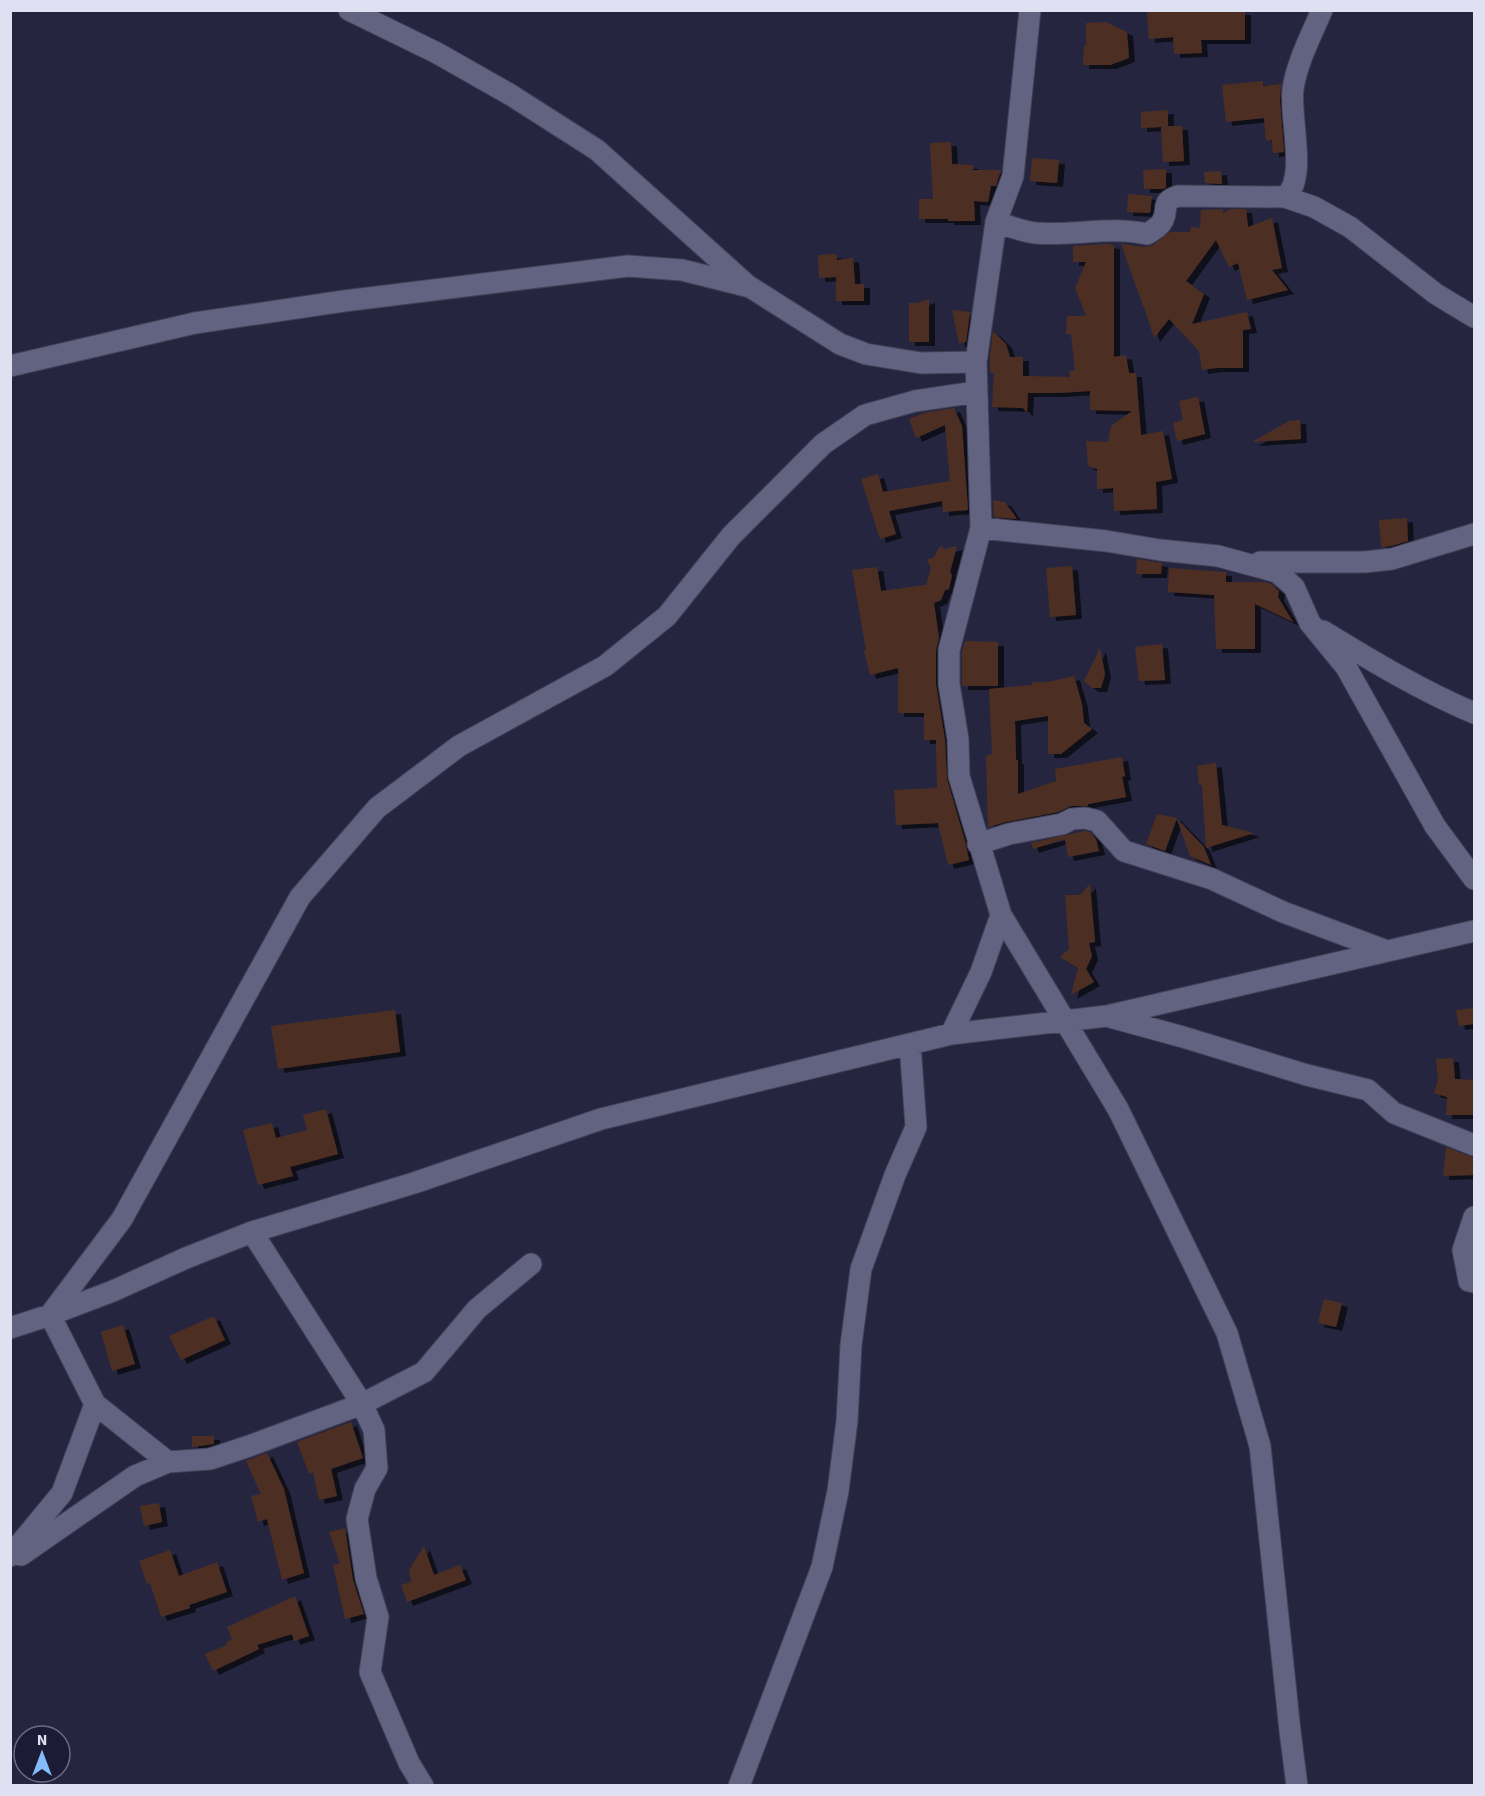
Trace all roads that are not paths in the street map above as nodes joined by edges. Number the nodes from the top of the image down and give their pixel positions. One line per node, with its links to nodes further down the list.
1 (349, 10): 6 (street)
2 (1030, 10): 5 (street)
3 (1322, 10): 4 (street)
4 (1286, 197): 5 (street); 7 (street)
5 (996, 222): 8 (street)
6 (750, 287): 8 (street); 9 (street)
7 (1474, 316)
8 (976, 362): 10 (street)
9 (10, 366)
10 (976, 392): 11 (street); 30 (street)
11 (981, 528): 13 (street); 16 (street)
12 (1474, 534): 13 (street)
13 (1238, 562): 14 (street)
14 (1310, 623): 15 (street); 17 (street)
15 (1474, 713)
16 (978, 844): 18 (street); 20 (street)
17 (1474, 879)
18 (1001, 915): 22 (street); 23 (street)
19 (1474, 931): 20 (street)
20 (1387, 951): 21 (street)
21 (1107, 1016): 22 (street); 25 (street)
22 (1063, 1020): 23 (street); 39 (street)
23 (951, 1034): 24 (street)
24 (910, 1044): 27 (street); 38 (street)
25 (1474, 1145)
26 (1474, 1217): 29 (street)
27 (252, 1232): 30 (street); 33 (street)
28 (531, 1264): 33 (street)
29 (1474, 1282)
30 (50, 1316): 31 (street); 32 (street)
31 (10, 1328)
32 (95, 1404): 34 (street); 35 (street)
33 (362, 1404): 34 (street); 37 (street)
34 (168, 1462): 36 (street)
35 (10, 1556)
36 (10, 1562)
37 (423, 1785)
38 (739, 1785)
39 (1297, 1785)

